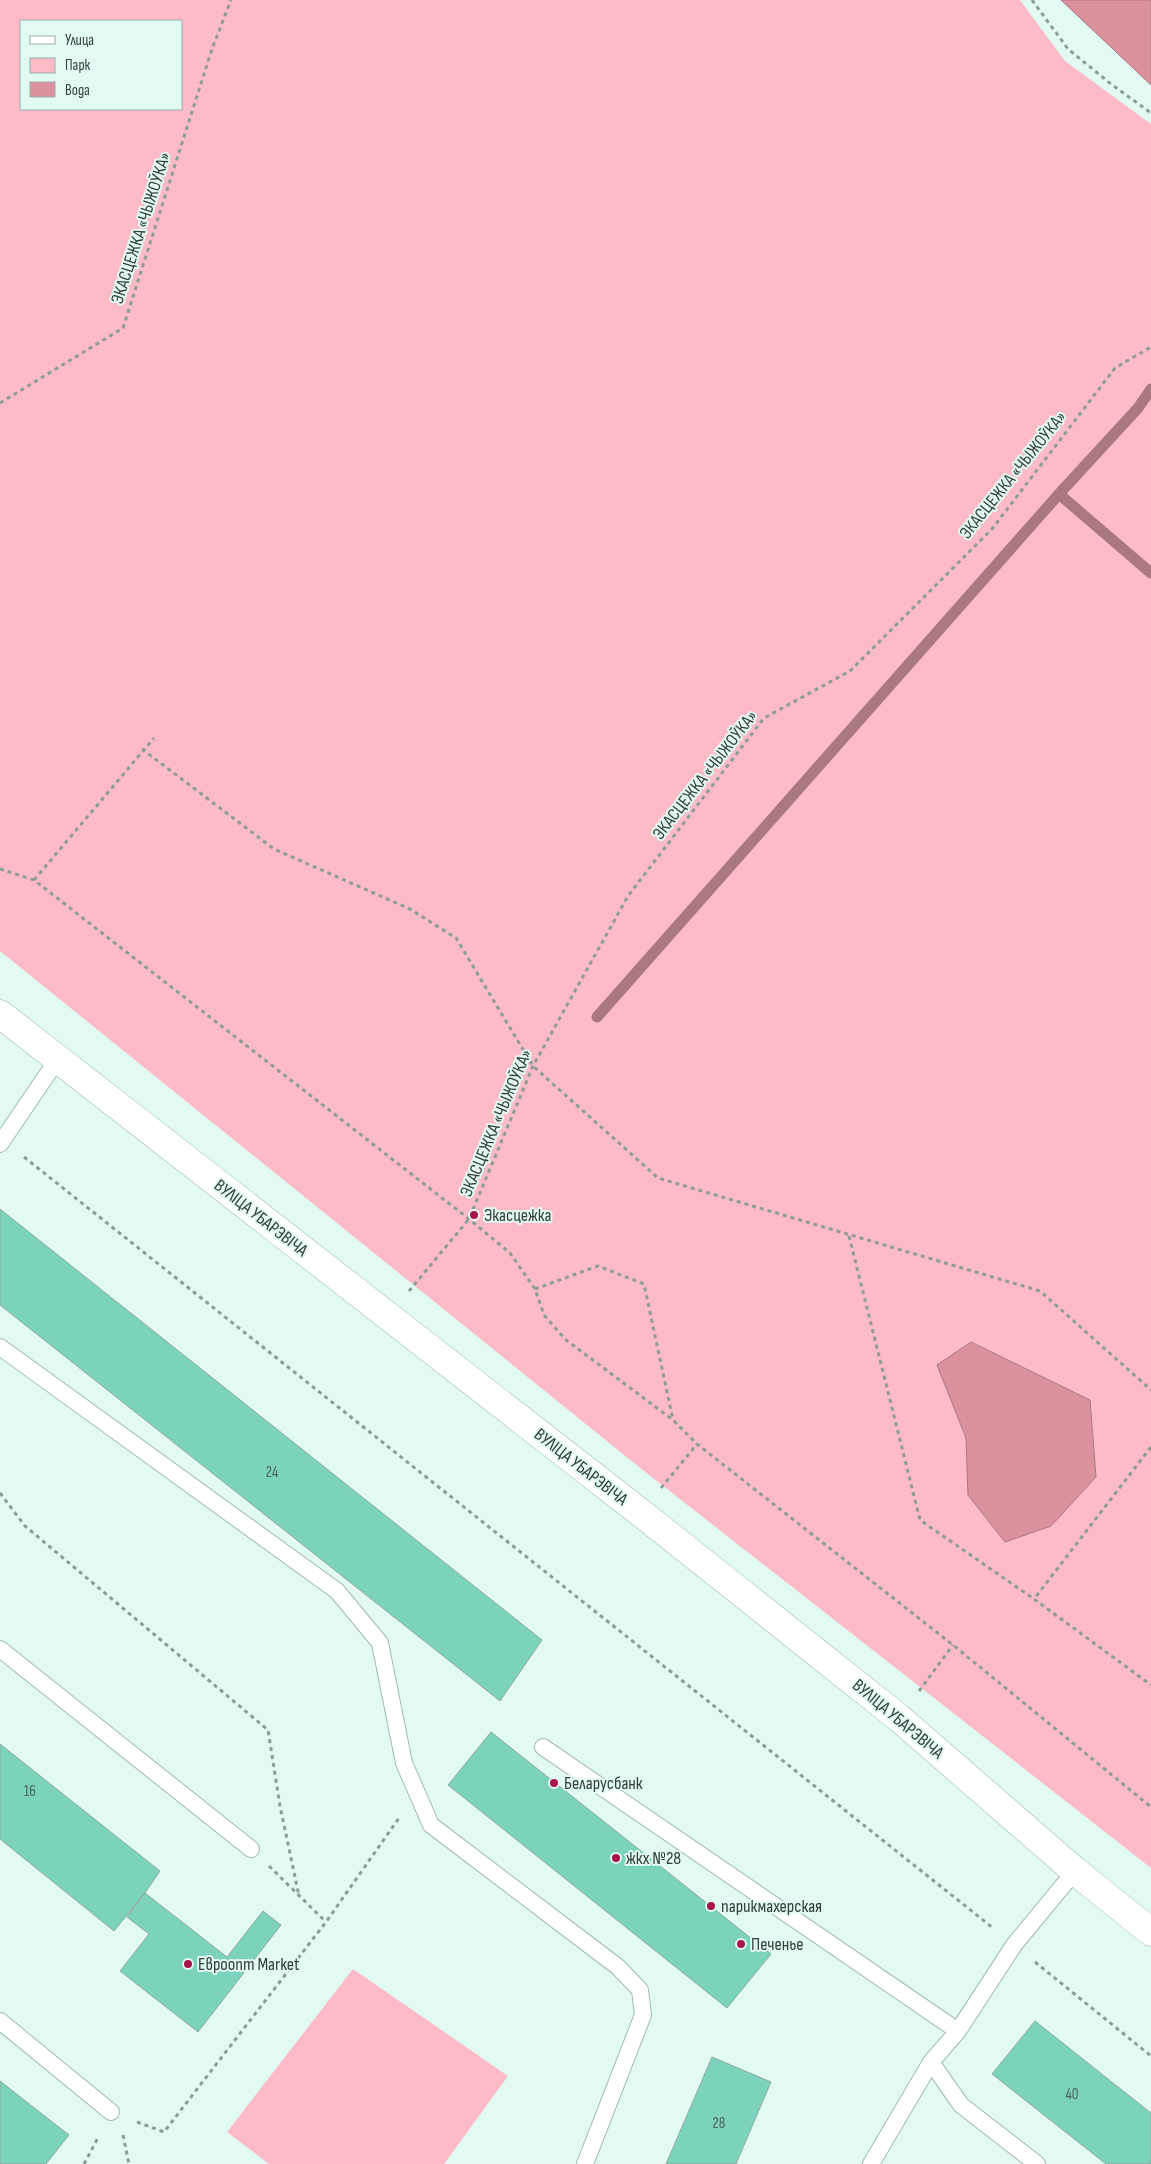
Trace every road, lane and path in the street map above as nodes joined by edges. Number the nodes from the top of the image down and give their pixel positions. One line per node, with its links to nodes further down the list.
1 (230, 0): 5 (path, ЭКАСЦЕЖКА «ЧЫЖОЎКА»)
2 (1032, 0): 3 (path)
3 (1151, 113)
4 (1151, 347): 12 (path, ЭКАСЦЕЖКА «ЧЫЖОЎКА»)
5 (0, 403)
6 (154, 738): 7 (path)
7 (142, 750): 9 (path); 12 (path)
8 (0, 869): 9 (path)
9 (34, 880): 14 (path)
10 (0, 1014): 11 (main road, ВУЛІЦА УБАРЭВІЧА)
11 (57, 1060): 13 (lane); 17 (main road, ВУЛІЦА УБАРЭВІЧА)
12 (533, 1066): 14 (path, ЭКАСЦЕЖКА «ЧЫЖОЎКА»); 15 (path)
13 (2, 1142): 38 (path)
14 (469, 1219): 16 (path); 17 (path, ЭКАСЦЕЖКА «ЧЫЖОЎКА»)
15 (849, 1236): 19 (path); 25 (path)
16 (535, 1289): 20 (path); 20 (path)
17 (388, 1316): 24 (main road, ВУЛІЦА УБАРЭВІЧА)
18 (0, 1347): 31 (lane)
19 (1151, 1390)
20 (673, 1420): 21 (path)
21 (696, 1444): 24 (path); 26 (path)
22 (1151, 1447): 25 (path)
23 (0, 1493): 35 (path)
24 (641, 1514): 29 (main road, ВУЛІЦА УБАРЭВІЧА)
25 (1034, 1599): 28 (path)
26 (953, 1645): 29 (path); 32 (path)
27 (0, 1649): 33 (lane)
28 (1151, 1685)
29 (899, 1718): 34 (main road, ВУЛІЦА УБАРЭВІЧА)
30 (543, 1747): 40 (lane)
31 (416, 1794): 36 (path); 45 (lane)
32 (1151, 1807)
33 (251, 1848): 35 (path)
34 (1075, 1871): 37 (main road, ВУЛІЦА УБАРЭВІЧА); 38 (lane)
35 (299, 1896): 36 (path)
36 (326, 1922): 43 (path)
37 (1151, 1932)
38 (1014, 1945): 40 (lane); 41 (path)
39 (0, 2021): 43 (lane)
40 (958, 2031): 42 (lane)
41 (1151, 2056)
42 (931, 2062): 46 (lane); 47 (lane)
43 (116, 2114): 44 (path)
44 (129, 2164)
45 (585, 2164)
46 (871, 2164)
47 (1038, 2164)

